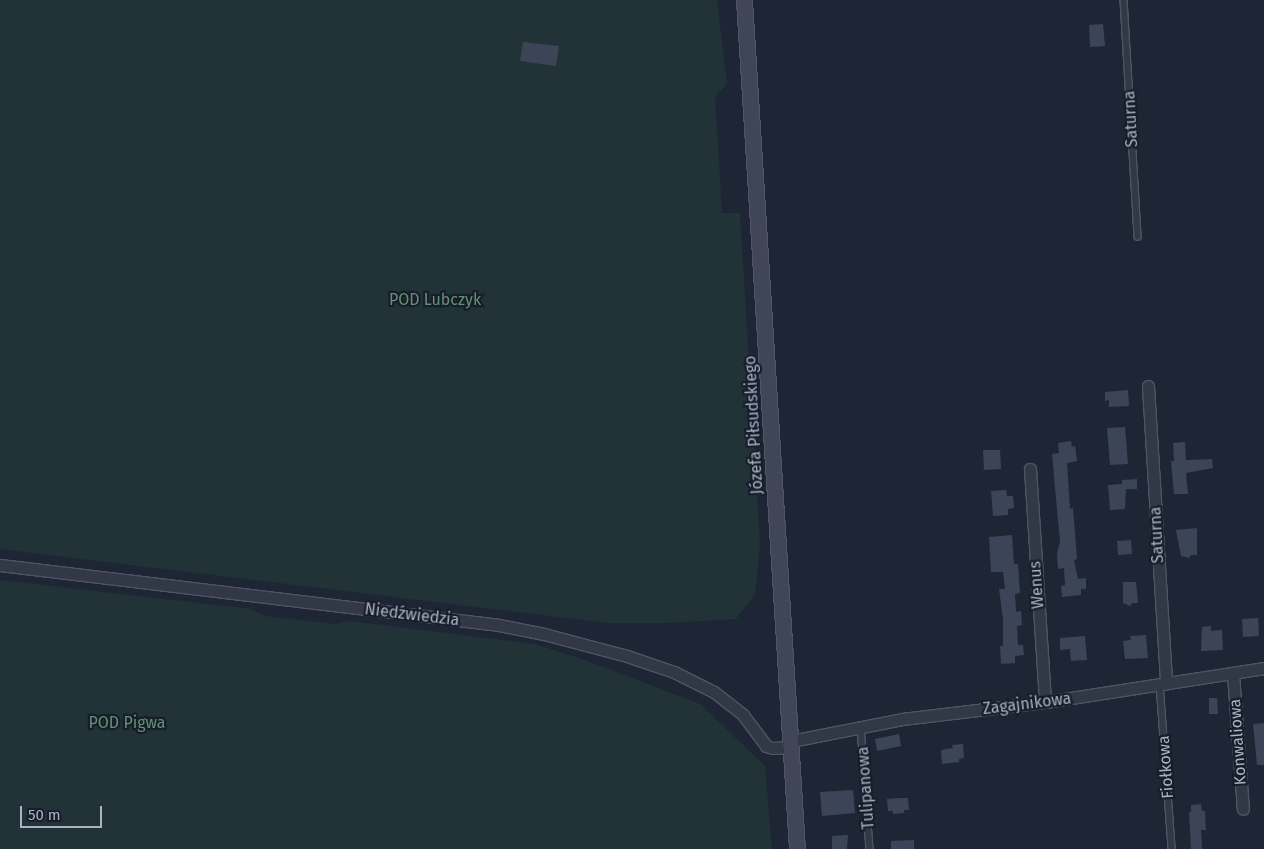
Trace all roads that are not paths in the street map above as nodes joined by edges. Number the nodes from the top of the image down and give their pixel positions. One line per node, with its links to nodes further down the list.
1 (744, 0): 12 (street, Józefa Piłsudskiego)
2 (1124, 0): 3 (lane, Saturna)
3 (1138, 237)
4 (1148, 386): 9 (street, Saturna)
5 (1030, 469): 10 (street, Wenus)
6 (0, 565): 12 (street, Niedźwiedzia)
7 (1264, 668): 8 (street, Zagajnikowa)
8 (1233, 674): 9 (street, Zagajnikowa); 13 (street, Konwaliowa)
9 (1163, 684): 10 (street, Zagajnikowa); 16 (lane, Fiołkowa)
10 (1045, 702): 11 (street, Zagajnikowa)
11 (862, 727): 12 (street, Zagajnikowa); 15 (lane, Tulipanowa)
12 (791, 744): 14 (street, Józefa Piłsudskiego)
13 (1243, 809)
14 (797, 849)
15 (870, 849)
16 (1172, 849)

